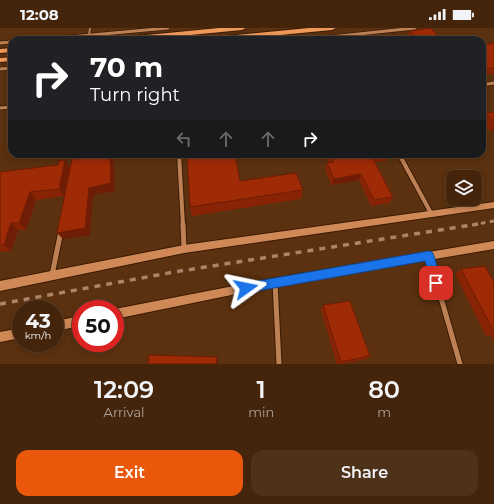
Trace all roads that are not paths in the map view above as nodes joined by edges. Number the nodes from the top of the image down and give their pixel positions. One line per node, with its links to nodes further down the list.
1 (90, 28): 6 (lane)
2 (168, 28): 6 (street)
3 (242, 28): 7 (highway)
4 (332, 28): 8 (highway)
5 (415, 28): 9 (street)
6 (89, 36)
7 (158, 36)
8 (248, 36)
9 (340, 36)
10 (75, 158): 13 (street)
11 (179, 158): 18 (street)
12 (401, 158): 15 (street)
13 (73, 169)
14 (494, 205): 15 (main road)
15 (432, 215): 18 (main road)
16 (63, 222): 20 (street)
17 (494, 244): 19 (main road)
18 (184, 249): 20 (main road)
19 (429, 256): 21 (main road); 27 (street)
20 (52, 276): 22 (main road)
21 (275, 282): 23 (main road); 26 (street)
22 (0, 286)
23 (124, 312)
24 (12, 335): 25 (main road)
25 (0, 337)
26 (279, 364)
27 (460, 364)

